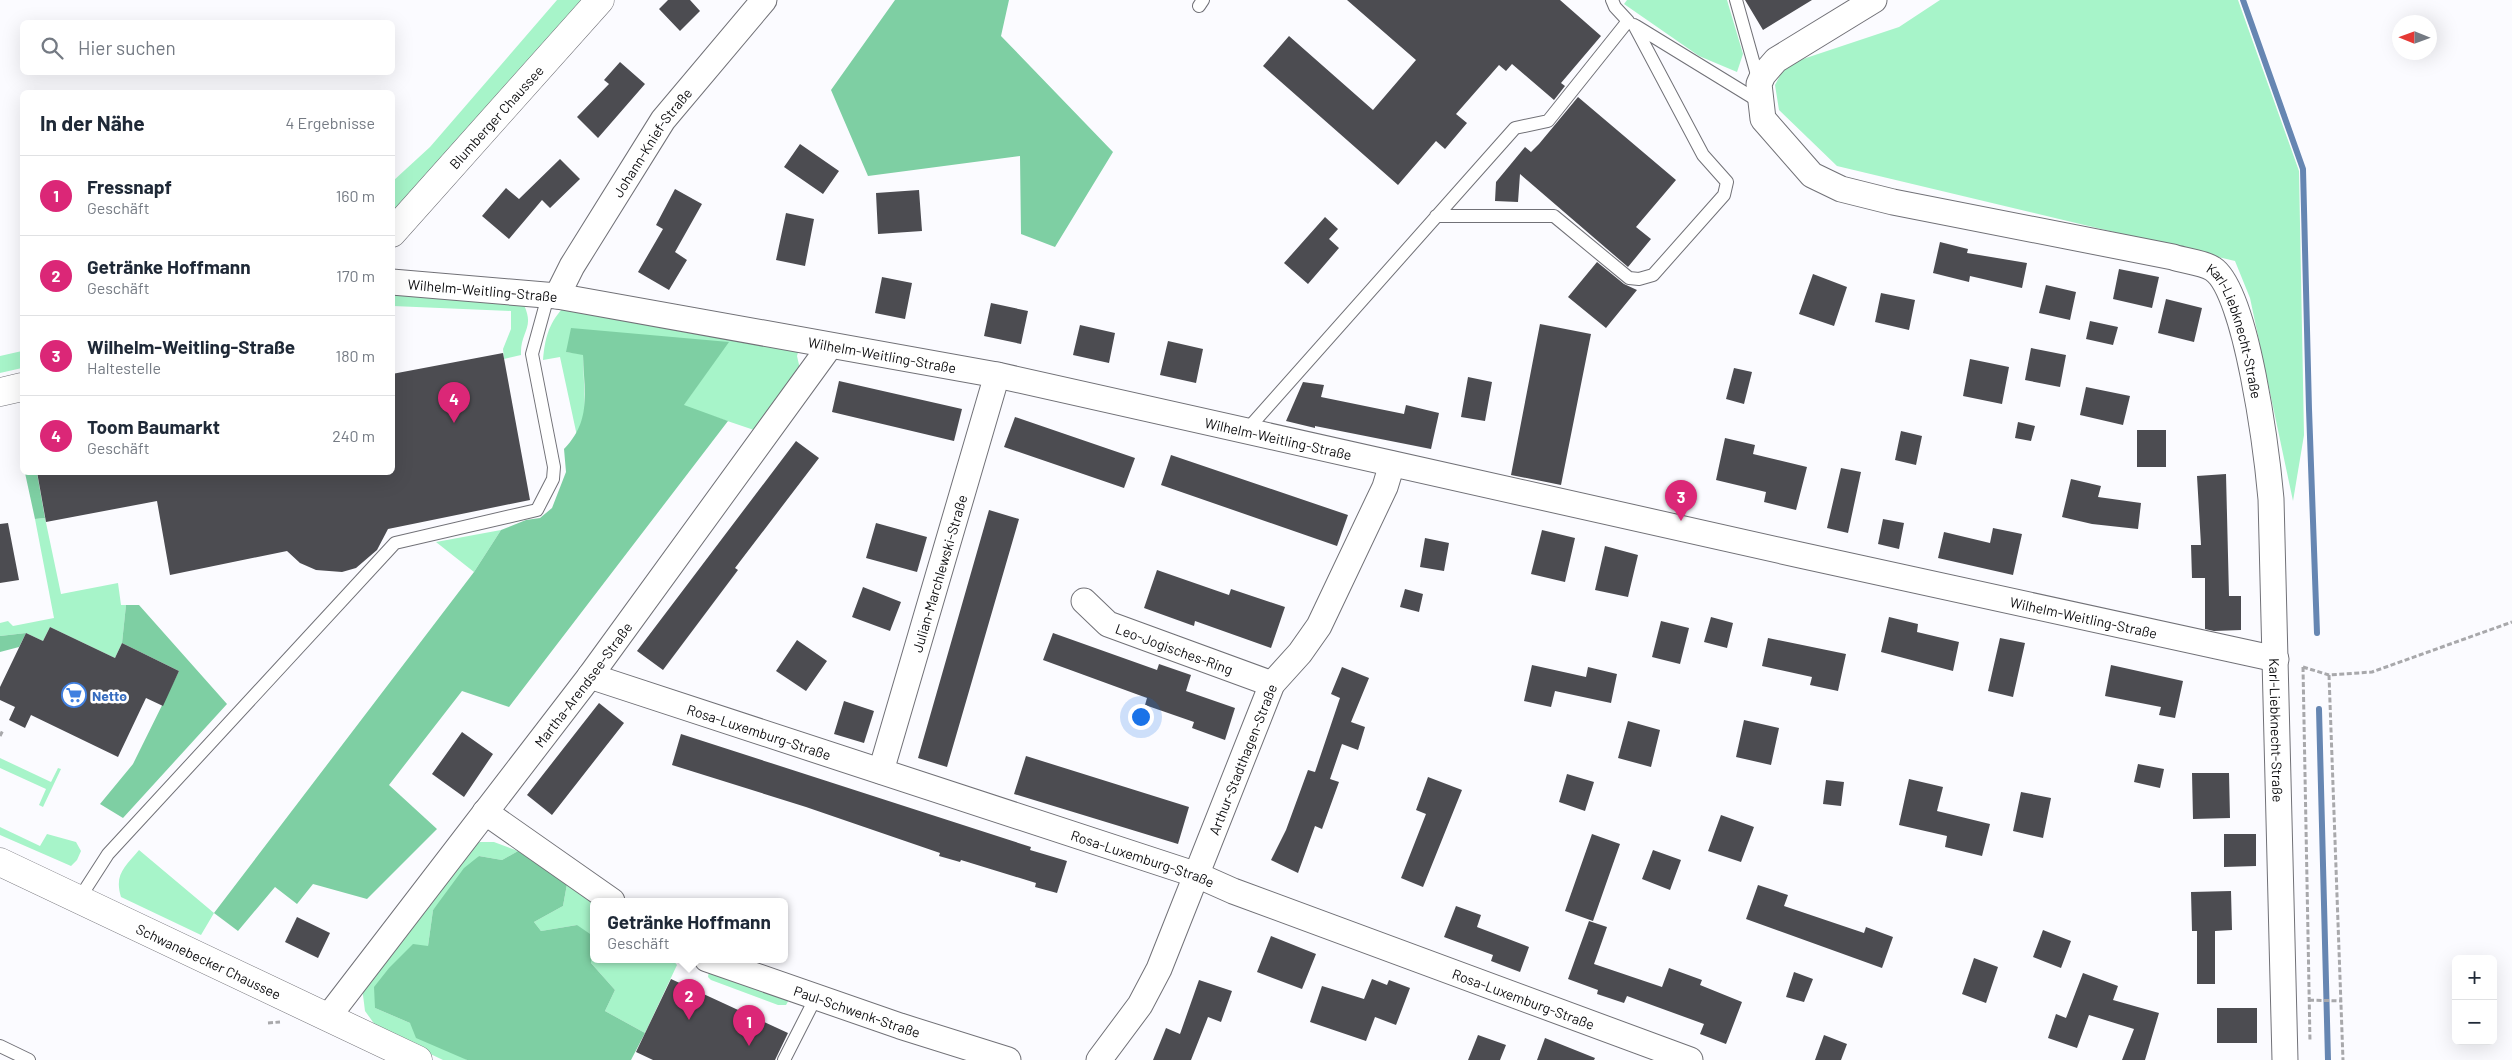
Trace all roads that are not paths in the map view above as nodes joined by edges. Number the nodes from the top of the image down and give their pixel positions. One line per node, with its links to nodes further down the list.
1 (600, 0): 9 (main road, Blumberger Chaussee)
2 (764, 0): 11 (street, Johann-Knief-Straße)
3 (1612, 0): 6 (lane)
4 (1736, 0): 7 (lane)
5 (1874, 0): 7 (street)
6 (1631, 23): 7 (lane); 8 (lane); 8 (lane)
7 (1759, 93): 19 (street, Karl-Liebknecht-Straße)
8 (1436, 216): 16 (lane)
9 (395, 230)
10 (395, 282): 11 (street, Wilhelm-Weitling-Straße)
11 (553, 296): 12 (street, Wilhelm-Weitling-Straße); 27 (lane)
12 (830, 346): 13 (street, Wilhelm-Weitling-Straße); 20 (street, Martha-Arendsee-Straße)
13 (997, 375): 16 (street, Wilhelm-Weitling-Straße); 22 (street, Julian-Marchlewski-Straße)
14 (20, 387): 15 (main road)
15 (0, 392)
16 (1245, 432): 17 (street, Wilhelm-Weitling-Straße)
17 (1392, 464): 19 (street, Wilhelm-Weitling-Straße); 21 (street, Arthur-Stadthagen-Straße)
18 (1084, 601): 21 (street, Leo-Jogisches-Ring)
19 (2276, 659): 38 (street, Karl-Liebknecht-Straße)
20 (590, 676): 22 (street, Rosa-Luxemburg-Straße); 23 (street, Martha-Arendsee-Straße)
21 (1272, 684): 25 (street, Arthur-Stadthagen-Straße)
22 (881, 771): 25 (street, Rosa-Luxemburg-Straße)
23 (485, 812): 26 (street); 30 (street, Martha-Arendsee-Straße)
24 (0, 862): 27 (main road, Schwanebecker Chaussee)
25 (1197, 875): 36 (street, Arthur-Stadthagen-Straße); 37 (street, Rosa-Luxemburg-Straße)
26 (608, 898)
27 (79, 899): 30 (main road, Schwanebecker Chaussee)
28 (718, 963): 29 (street, Paul-Schwenk-Straße)
29 (816, 997): 34 (lane); 35 (street, Paul-Schwenk-Straße)
30 (328, 1017): 32 (main road, Schwanebecker Chaussee)
31 (0, 1046): 33 (lane)
32 (402, 1057)
33 (29, 1060)
34 (784, 1060)
35 (1008, 1060)
36 (1099, 1060)
37 (1690, 1060)
38 (2285, 1060)

